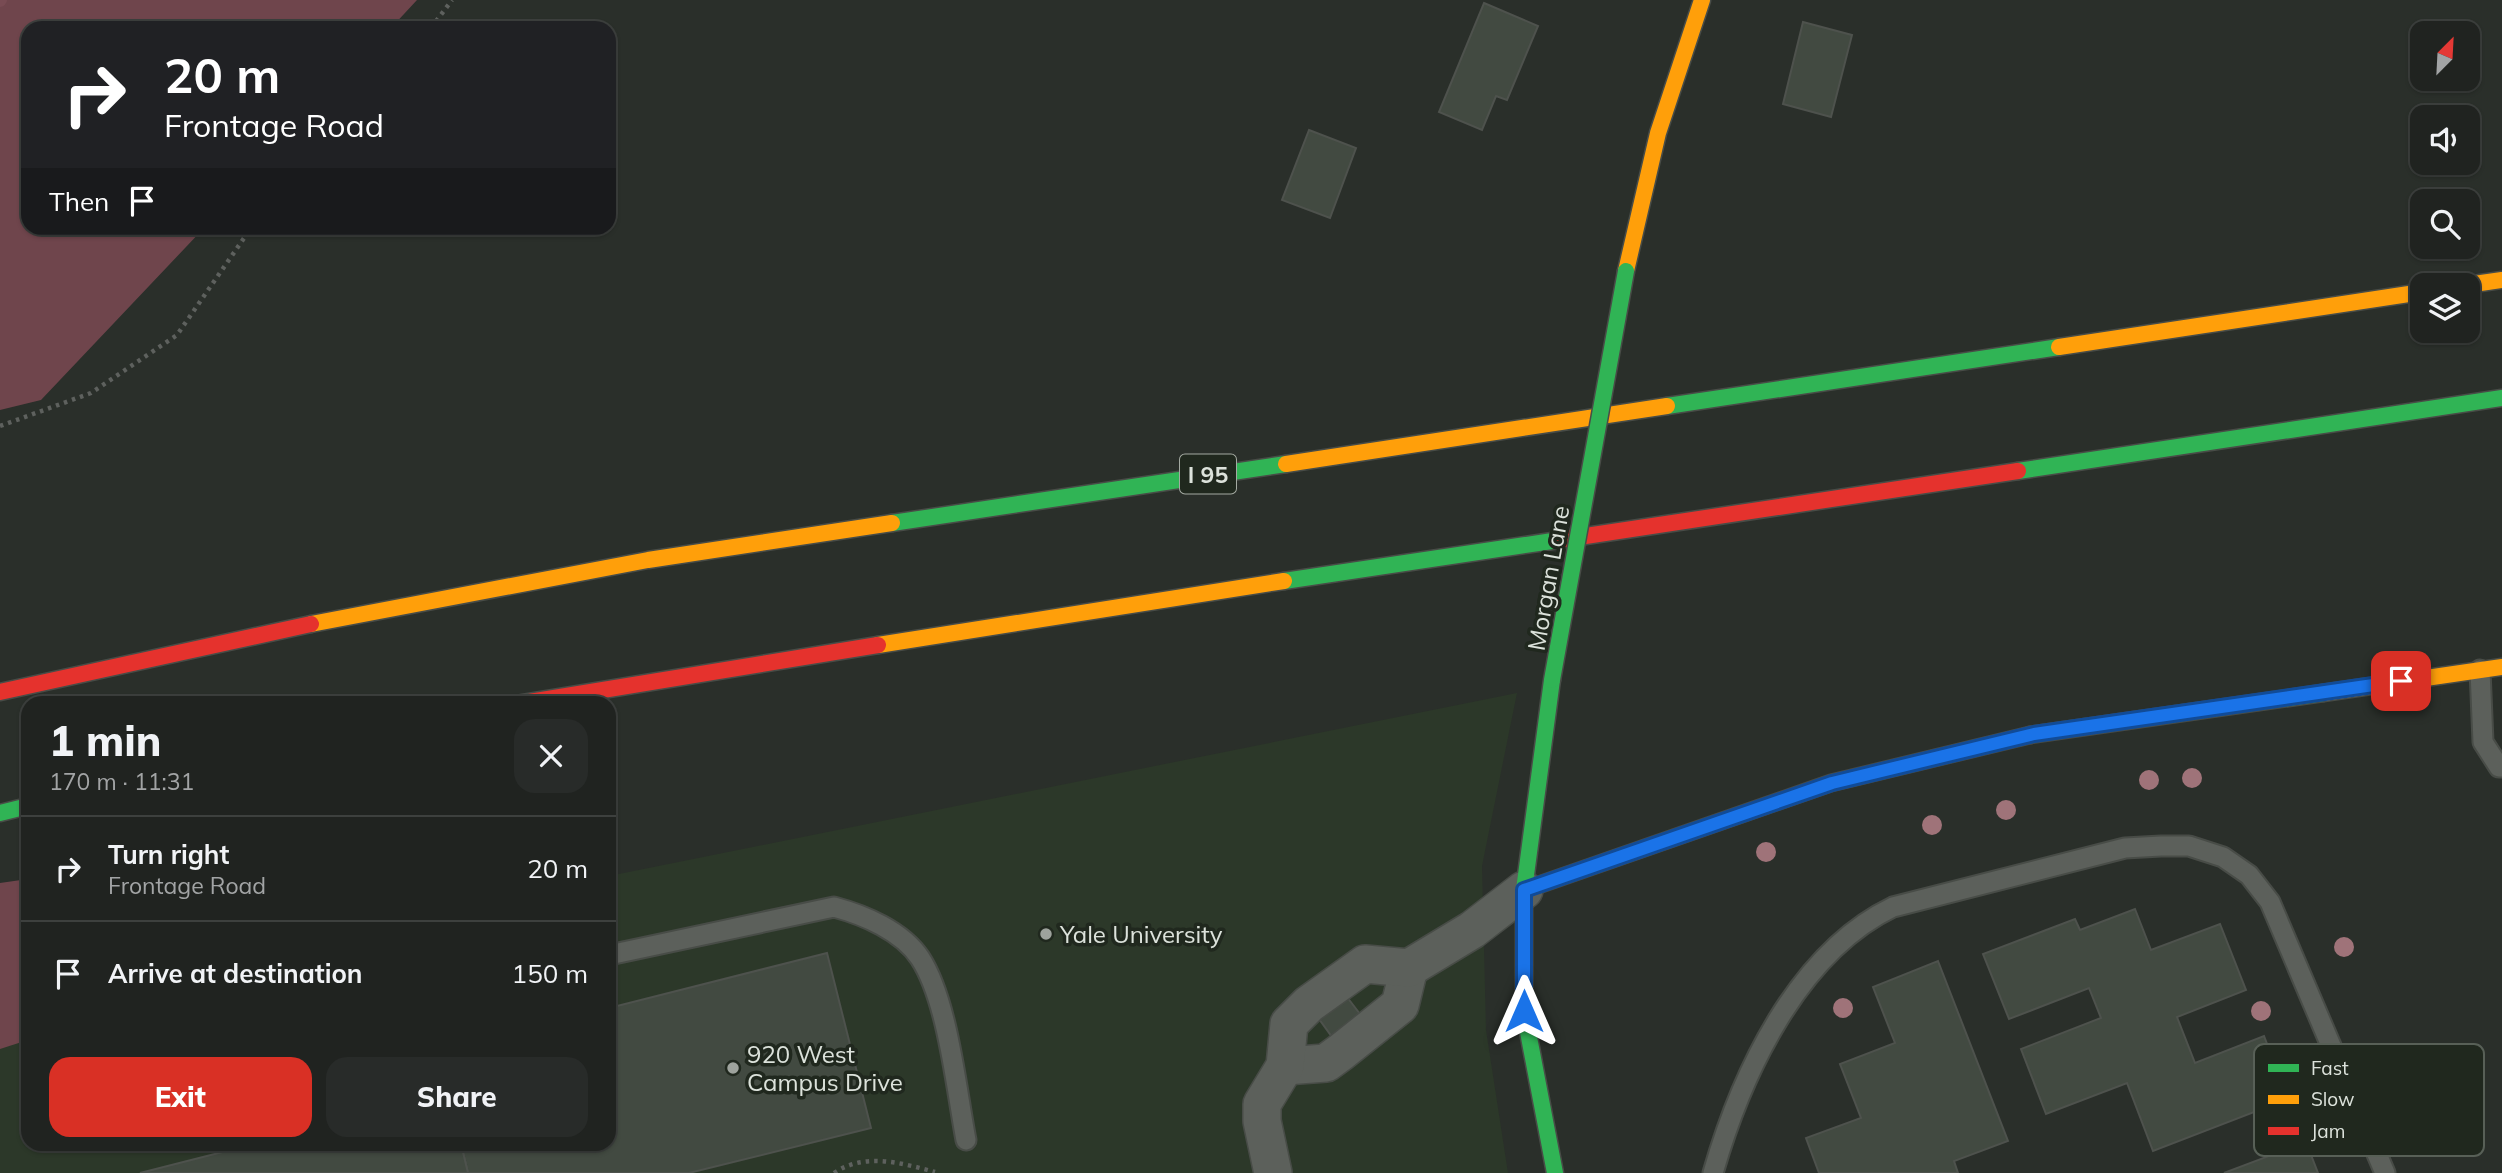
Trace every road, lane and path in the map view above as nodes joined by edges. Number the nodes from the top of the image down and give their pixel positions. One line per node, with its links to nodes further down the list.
1 (452, 0): 3 (path)
2 (1702, 0): 17 (main road, Morgan Lane, bridge)
3 (436, 21)
4 (246, 235): 9 (path)
5 (2502, 280): 6 (main road)
6 (2480, 283)
7 (2410, 294): 12 (main road, I 95)
8 (2502, 398): 13 (main road)
9 (0, 426)
10 (2502, 667): 11 (main road)
11 (2480, 670): 14 (lane); 17 (main road)
12 (0, 692)
13 (565, 696)
14 (2501, 769)
15 (21, 808): 16 (main road)
16 (0, 813)
17 (1524, 890): 19 (street); 27 (main road, Morgan Lane)
18 (616, 954): 22 (lane)
19 (1409, 968): 21 (street); 21 (street)
20 (2330, 1044): 28 (lane)
21 (1285, 1066): 26 (street)
22 (966, 1140)
23 (2378, 1156): 29 (lane)
24 (935, 1172): 25 (path)
25 (834, 1173)
26 (1273, 1173)
27 (1555, 1173)
28 (1713, 1173)
29 (2385, 1173)

